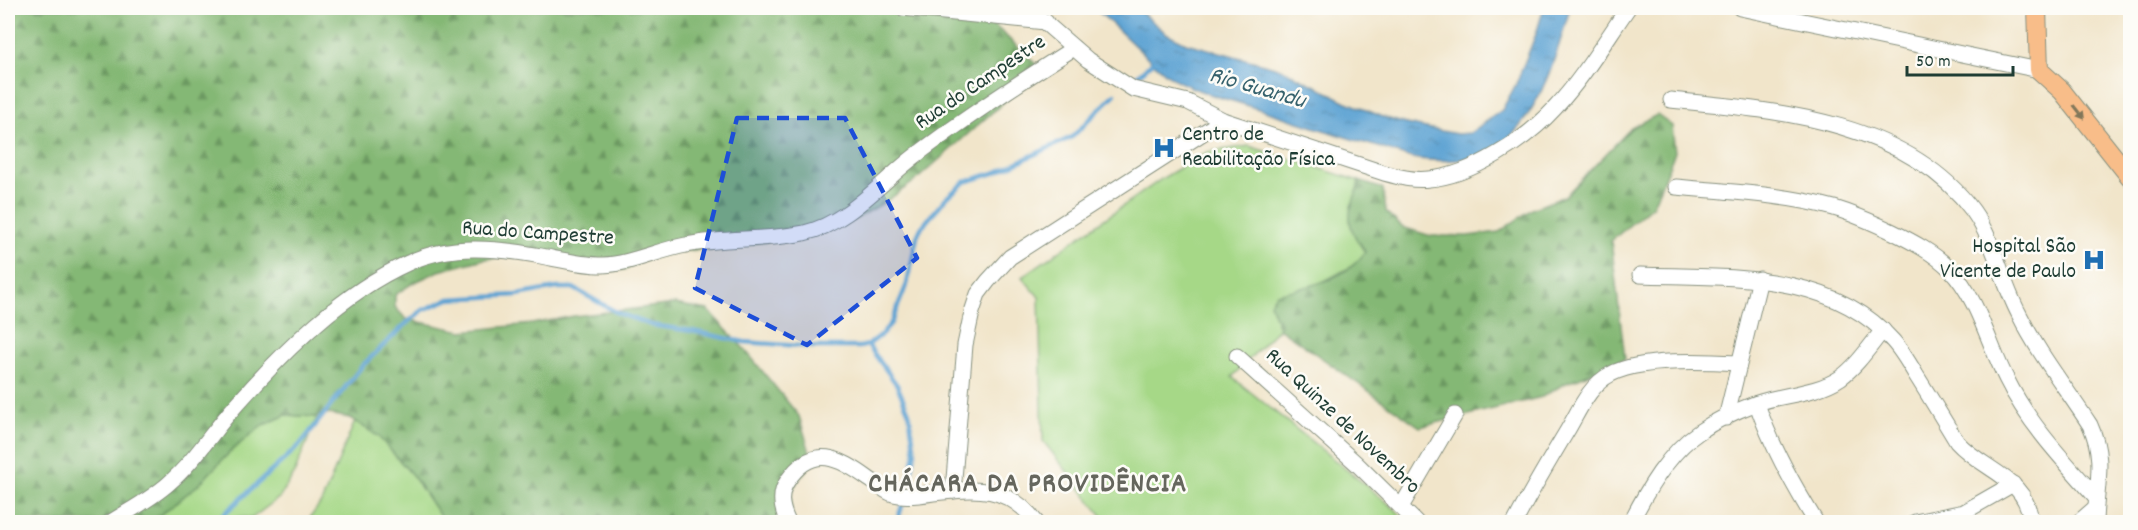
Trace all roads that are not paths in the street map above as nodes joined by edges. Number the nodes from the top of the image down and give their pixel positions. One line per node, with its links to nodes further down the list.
1 (903, 8): 6 (street)
2 (1028, 8): 6 (street)
3 (1628, 8): 10 (street)
4 (1740, 8): 8 (street)
5 (2037, 8): 8 (main road)
6 (1047, 22): 7 (street)
7 (1074, 48): 10 (street); 25 (street, Rua do Campestre)
8 (2039, 70): 11 (main road, one-way to 11)
9 (1671, 100): 24 (street)
10 (1223, 120): 22 (street)
11 (2130, 177)
12 (1676, 187): 24 (street)
13 (1640, 275): 14 (street)
14 (1760, 279): 15 (street); 17 (street)
15 (1883, 330): 18 (street); 21 (street)
16 (1237, 356): 23 (street, Rua Quinze de Novembro)
17 (1738, 363): 20 (street); 29 (street)
18 (1757, 404): 20 (street); 31 (street)
19 (1455, 415): 23 (street)
20 (1726, 418): 30 (street)
21 (2013, 484): 32 (street); 33 (street)
22 (953, 491): 26 (street); 27 (street)
23 (1401, 507): 28 (street, Rua Quinze de Novembro)
24 (2095, 509): 34 (street)
25 (111, 522)
26 (788, 522)
27 (1036, 522)
28 (1416, 522)
29 (1515, 522)
30 (1630, 522)
31 (1816, 522)
32 (1915, 522)
33 (2031, 522)
34 (2079, 522)

